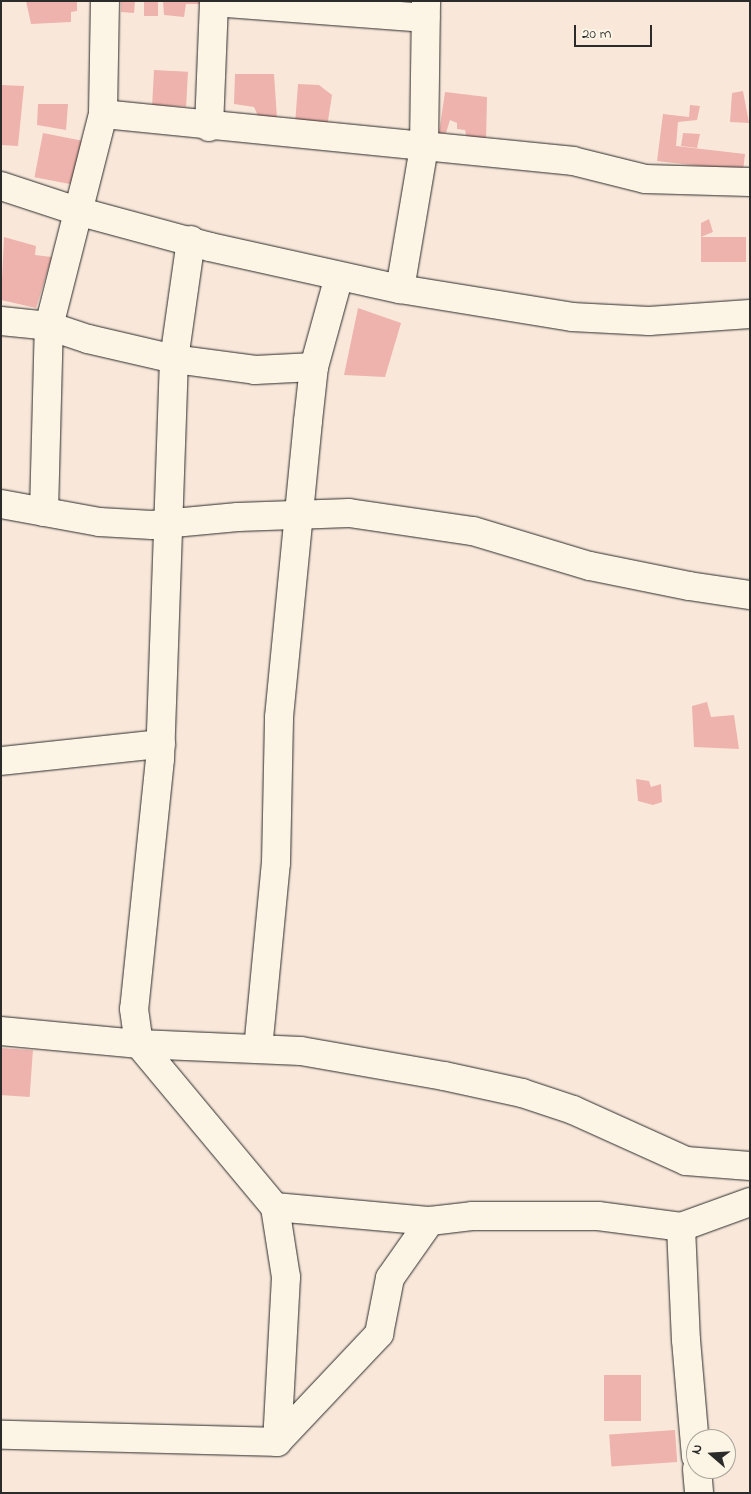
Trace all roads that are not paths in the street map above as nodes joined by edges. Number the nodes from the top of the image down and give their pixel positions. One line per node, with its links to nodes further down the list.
1 (105, 1): 4 (street)
2 (214, 2): 3 (street); 5 (street)
3 (426, 10): 6 (street)
4 (103, 114): 5 (street); 9 (street)
5 (209, 127): 6 (street)
6 (424, 148): 7 (street); 12 (street)
7 (750, 182)
8 (1, 186): 9 (street)
9 (77, 211): 10 (street); 15 (street)
10 (191, 240): 11 (street); 16 (street)
11 (339, 276): 12 (street); 17 (street)
12 (400, 289): 13 (street)
13 (749, 312)
14 (1, 321): 15 (street)
15 (49, 326): 16 (street); 19 (street)
16 (174, 359): 17 (street); 21 (street)
17 (314, 367): 20 (street)
18 (1, 504): 19 (street)
19 (44, 512): 21 (street)
20 (299, 516): 21 (street); 22 (street); 27 (street)
21 (166, 524): 23 (street)
22 (750, 595)
23 (161, 744): 24 (street); 26 (street)
24 (1, 760)
25 (1, 1031): 26 (street)
26 (139, 1044): 27 (street); 30 (street)
27 (258, 1049): 28 (street)
28 (750, 1166)
29 (750, 1202): 32 (street)
30 (275, 1207): 31 (street); 35 (street)
31 (430, 1221): 32 (street); 35 (street)
32 (681, 1226): 33 (street)
33 (694, 1429)
34 (1, 1435): 35 (street)
35 (277, 1442)

